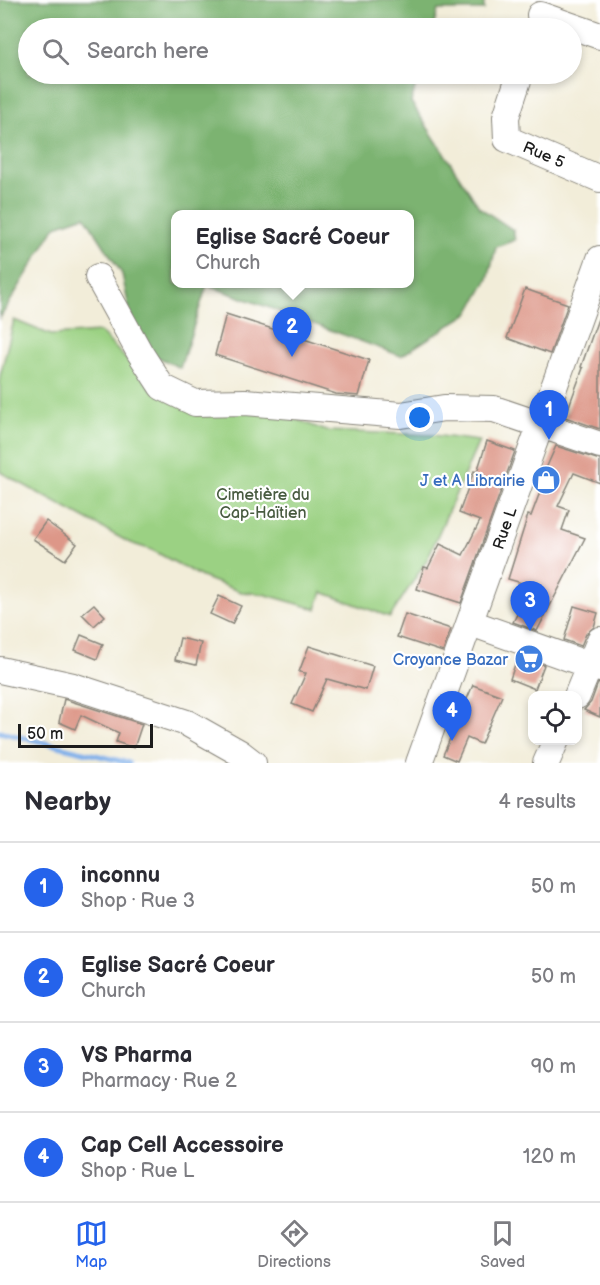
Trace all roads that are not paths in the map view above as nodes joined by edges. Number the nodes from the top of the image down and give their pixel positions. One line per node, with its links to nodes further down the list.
1 (582, 30): 2 (street)
2 (600, 36)
3 (517, 84): 4 (street, Rue 5)
4 (600, 179)
5 (600, 260): 7 (street, Rue L)
6 (98, 277): 7 (street)
7 (540, 425): 8 (street); 9 (street, Rue L)
8 (600, 445)
9 (471, 623): 11 (street); 15 (street, Rue L)
10 (600, 639): 11 (street)
11 (595, 667): 13 (street)
12 (0, 670): 16 (street)
13 (580, 691)
14 (554, 745): 17 (street)
15 (413, 761)
16 (253, 763)
17 (546, 763)

